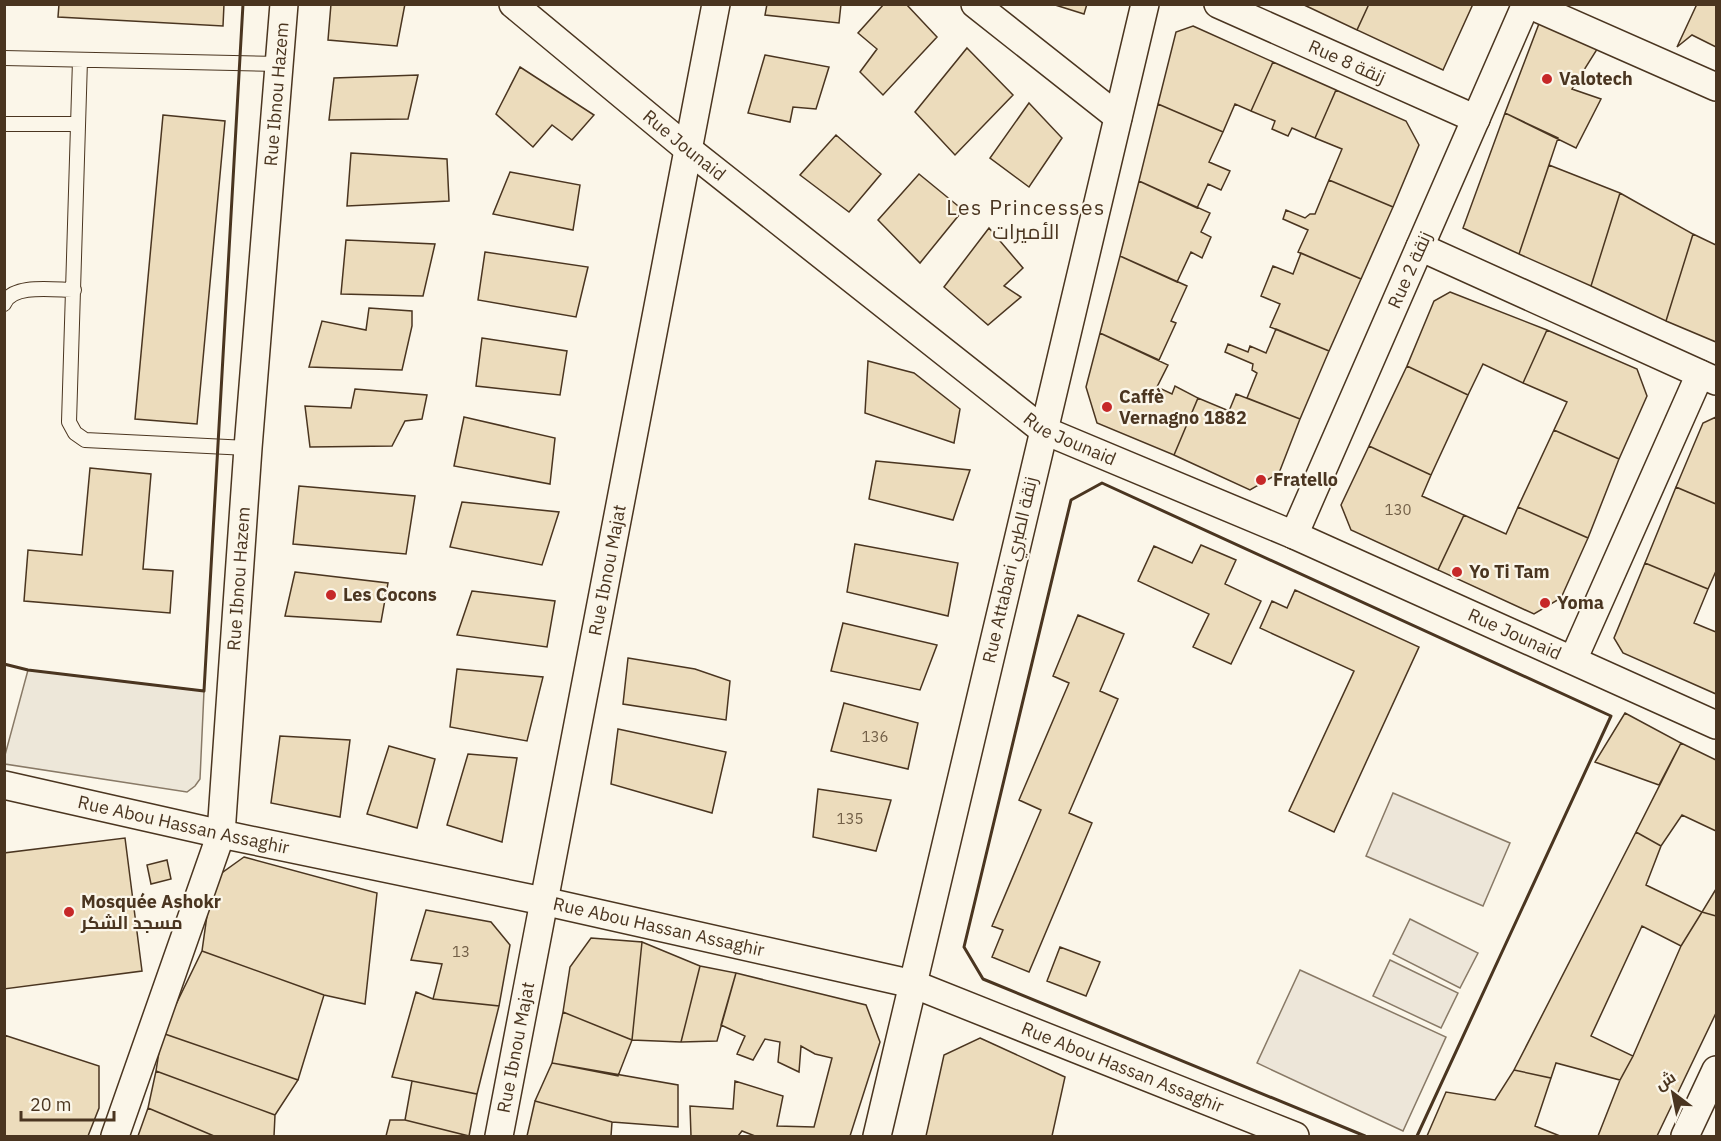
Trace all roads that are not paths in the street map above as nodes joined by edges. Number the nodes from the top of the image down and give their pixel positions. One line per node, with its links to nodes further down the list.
1 (284, 4): 10 (street, Rue Ibnou Hazem)
2 (513, 4): 16 (street, Rue Jounaid)
3 (716, 4): 16 (street, Rue Ibnou Majat)
4 (975, 4): 12 (street)
5 (1145, 4): 12 (street, Rue Attabari زنقة الطبري)
6 (1218, 4): 13 (street, Rue 8 زنقة)
7 (1527, 4): 11 (street); 13 (street, Rue 2 زنقة)
8 (4, 58): 9 (lane)
9 (80, 60): 10 (lane); 15 (lane)
10 (280, 64): 22 (street, Rue Ibnou Hazem)
11 (1716, 87)
12 (1118, 117): 21 (street, Rue Attabari زنقة الطبري)
13 (1476, 119): 17 (street, Rue 2 زنقة)
14 (4, 124): 15 (lane)
15 (78, 124): 18 (lane)
16 (689, 150): 21 (street, Rue Jounaid); 28 (street, Rue Ibnou Majat)
17 (1420, 248): 20 (street); 23 (street, Rue 2 زنقة)
18 (74, 290): 19 (lane); 22 (lane)
19 (4, 304)
20 (1708, 378): 24 (street)
21 (1043, 430): 23 (street, Rue Jounaid); 29 (street, Rue Attabari زنقة الطبري)
22 (248, 448): 27 (street, Rue Ibnou Hazem)
23 (1294, 535): 24 (street, Rue Jounaid)
24 (1573, 660): 25 (street, Rue Jounaid)
25 (1716, 725)
26 (4, 786): 27 (street, Rue Abou Hassan Assaghir)
27 (221, 834): 28 (street, Rue Abou Hassan Assaghir); 31 (street, Rue Ibnou Hazem)
28 (543, 901): 29 (street, Rue Abou Hassan Assaghir); 32 (street, Rue Ibnou Majat)
29 (913, 984): 33 (street, Rue Attabari زنقة الطبري); 34 (street, Rue Abou Hassan Assaghir)
30 (1715, 1074): 35 (street)
31 (115, 1137)
32 (499, 1137)
33 (877, 1137)
34 (1295, 1137)
35 (1685, 1137)

